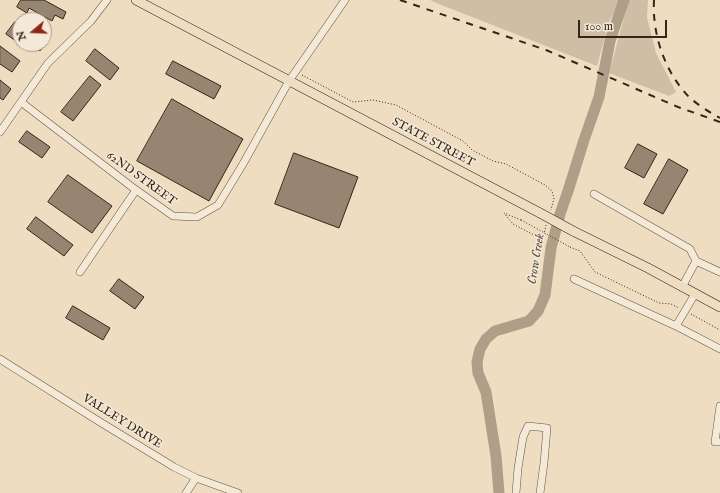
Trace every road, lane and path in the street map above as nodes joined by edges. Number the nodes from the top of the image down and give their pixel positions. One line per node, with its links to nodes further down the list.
1 (107, 0): 6 (street)
2 (136, 0): 5 (main road, STATE STREET)
3 (345, 0): 4 (street, 62ND STREET)
4 (296, 71): 5 (street, 62ND STREET); 10 (path)
5 (289, 81): 8 (street, 62ND STREET); 10 (main road, STATE STREET)
6 (21, 102): 7 (street); 8 (street, 62ND STREET)
7 (0, 132)
8 (136, 190): 13 (street)
9 (594, 194): 12 (street)
10 (545, 213): 16 (main road, STATE STREET, bridge)
11 (548, 220): 19 (path, bridge)
12 (696, 261): 14 (street); 16 (street)
13 (80, 272)
14 (720, 272)
15 (574, 279): 20 (street)
16 (682, 287): 17 (main road, STATE STREET)
17 (695, 294): 18 (main road, STATE STREET); 19 (street)
18 (720, 307)
19 (684, 311): 20 (street); 21 (path)
20 (676, 326): 22 (street)
21 (720, 330)
22 (720, 349)
23 (0, 359): 26 (street, VALLEY DRIVE)
24 (720, 406): 25 (street)
25 (720, 442)
26 (196, 478): 27 (street); 28 (street, VALLEY DRIVE)
27 (186, 493)
28 (238, 493)
29 (516, 493): 30 (street)
30 (540, 493)

